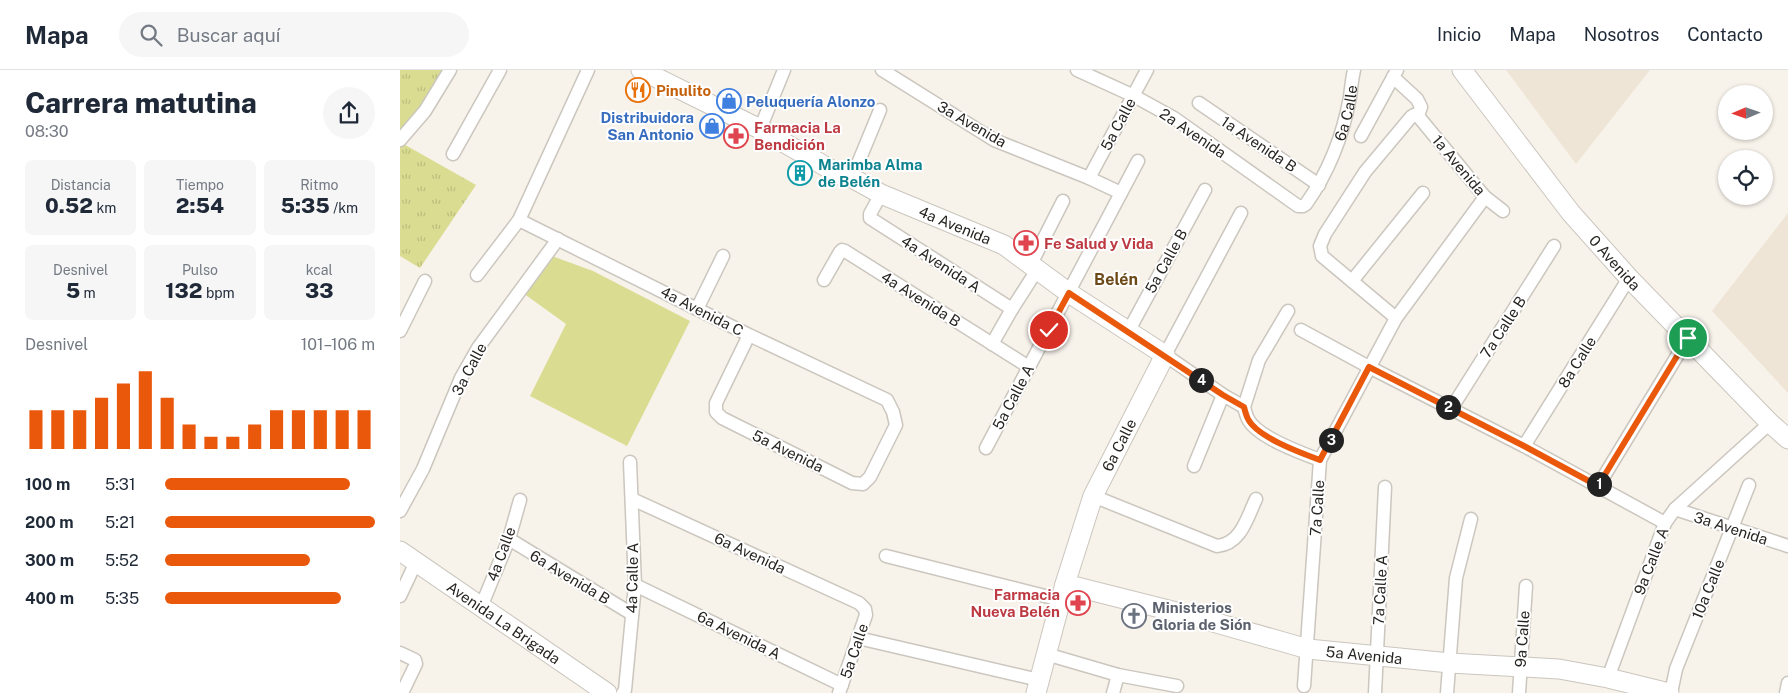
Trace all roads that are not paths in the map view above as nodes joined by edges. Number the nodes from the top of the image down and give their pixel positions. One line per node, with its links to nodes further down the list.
1 (450, 70): 19 (street)
2 (500, 70): 20 (street)
3 (588, 70): 34 (street)
4 (784, 70): 17 (street)
5 (882, 70): 23 (street, 3a Avenida)
6 (1077, 70): 11 (street, 2a Avenida)
7 (1147, 70): 13 (street, 5a Calle)
8 (1354, 70): 24 (street, 6a Calle)
9 (1462, 70): 40 (street, 0 Avenida)
10 (644, 71): 17 (street, 4a Avenida)
11 (1094, 73): 13 (street, 2a Avenida)
12 (1395, 73): 16 (street); 18 (street)
13 (1134, 96): 23 (street, 5a Calle); 31 (street, 2a Avenida)
14 (1198, 103): 24 (street, 1a Avenida B)
15 (880, 110): 22 (street)
16 (1418, 116): 29 (street, 1a Avenida); 42 (street)
17 (760, 129): 22 (street, 4a Avenida)
18 (1362, 136)
19 (400, 140)
20 (453, 154)
21 (1138, 161): 27 (street, 5a Calle A)
22 (852, 178): 28 (street, 4a Avenida)
23 (1090, 178): 27 (street, 3a Avenida)
24 (1319, 185): 31 (street, 6a Calle)
25 (1205, 190): 51 (street, 5a Calle B)
26 (1423, 192): 42 (street)
27 (1121, 193): 44 (street, 5a Calle A)
28 (881, 194): 38 (street, 4a Avenida); 46 (street, 4a Avenida A)
29 (1485, 197): 32 (street, 1a Avenida); 48 (street, 7a Calle)
30 (1062, 201): 38 (street)
31 (1303, 206)
32 (1504, 210)
33 (1241, 213): 55 (street, 6a Calle)
34 (519, 220): 35 (street, 4a Avenida C); 39 (street)
35 (558, 239): 45 (street, 4a Avenida C); 77 (street, 3a Calle)
36 (1554, 246): 60 (street, 7a Calle B)
37 (723, 256): 45 (street)
38 (1034, 267): 44 (street, 4a Avenida); 46 (street)
39 (476, 275)
40 (1629, 278): 53 (street, 0 Avenida); 63 (street, 8a Calle)
41 (824, 280): 54 (street, 4a Avenida B)
42 (1352, 281): 48 (street)
43 (425, 282): 50 (street)
44 (1069, 293): 51 (street, 4a Avenida); 56 (street, 5a Calle A)
45 (697, 309): 52 (street, 4a Avenida C)
46 (1012, 309): 54 (street)
47 (1288, 311): 59 (street)
48 (1396, 318): 57 (street, 7a Calle)
49 (1301, 330): 57 (street)
50 (400, 331)
51 (1128, 332): 55 (street, 4a Avenida)
52 (749, 335): 68 (street, 4a Avenida C); 68 (street, 5a Avenida)
53 (1688, 338): 61 (street, 0 Avenida); 69 (street)
54 (992, 344): 56 (street, 4a Avenida B)
55 (1165, 355): 58 (street, 4a Avenida); 72 (street, 6a Calle)
56 (1030, 367): 64 (street, 5a Calle A)
57 (1369, 367): 60 (street); 65 (street, 7a Calle)
58 (1223, 395): 59 (street, 4a Avenida); 67 (street)
59 (1244, 407): 65 (street)
60 (1451, 408): 63 (street)
61 (1770, 423): 62 (street, 0 Avenida); 76 (street, 9a Calle A)
62 (1788, 439)
63 (1524, 446): 69 (street)
64 (986, 448)
65 (1320, 460): 94 (street, 7a Calle)
66 (630, 462): 73 (street, 4a Calle A)
67 (1194, 466)
68 (863, 484)
69 (1598, 486): 79 (street)
70 (1749, 486): 80 (street, 10a Calle)
71 (1385, 487): 97 (street, 7a Calle A)
72 (1093, 496): 74 (street); 88 (street, 6a Calle)
73 (632, 499): 86 (street, 4a Calle A); 91 (street, 6a Avenida)
74 (1256, 499)
75 (520, 500): 81 (street, 4a Calle)
76 (1675, 510): 79 (street, 9a Calle A); 80 (street, 3a Avenida)
77 (400, 511)
78 (1471, 519): 98 (street)
79 (1665, 523): 101 (street, 9a Calle A)
80 (1732, 529): 82 (street, 3a Avenida); 114 (street, 10a Calle)
81 (508, 539): 90 (street, 4a Calle); 92 (street, 6a Avenida B)
82 (1788, 546)
83 (400, 551): 85 (street, Avenida La Brigada)
84 (886, 556): 88 (street, 5a Avenida)
85 (416, 562): 89 (street); 90 (street, Avenida La Brigada)
86 (635, 585): 92 (street, 4a Calle A); 106 (street, 6a Avenida A)
87 (1526, 586): 99 (street, 9a Calle)
88 (1063, 592): 94 (street, 5a Avenida); 96 (street, 6a Calle)
89 (400, 596)
90 (481, 607): 108 (street, Avenida La Brigada)
91 (865, 609): 93 (street, 5a Calle)
92 (632, 614): 109 (street, 4a Calle A)
93 (858, 638): 103 (street); 106 (street, 5a Calle)
94 (1308, 649): 97 (street, 5a Avenida); 105 (street, 7a Calle)
95 (400, 653): 107 (street)
96 (1046, 654): 100 (street); 103 (street, 6a Calle)
97 (1377, 656): 98 (street, 5a Avenida); 111 (street, 7a Calle A)
98 (1450, 663): 99 (street, 5a Avenida); 112 (street)
99 (1521, 667): 101 (street, 5a Avenida); 113 (street, 9a Calle)
100 (1118, 675): 104 (street); 110 (street)
101 (1608, 678): 114 (street, 5a Avenida)
102 (1788, 683): 115 (street)
103 (1038, 686)
104 (1177, 686)
105 (1304, 686)
106 (841, 689)
107 (402, 693)
108 (607, 693)
109 (623, 693)
110 (1113, 693)
111 (1375, 693)
112 (1447, 693)
113 (1519, 693)
114 (1670, 693)
115 (1786, 693)

